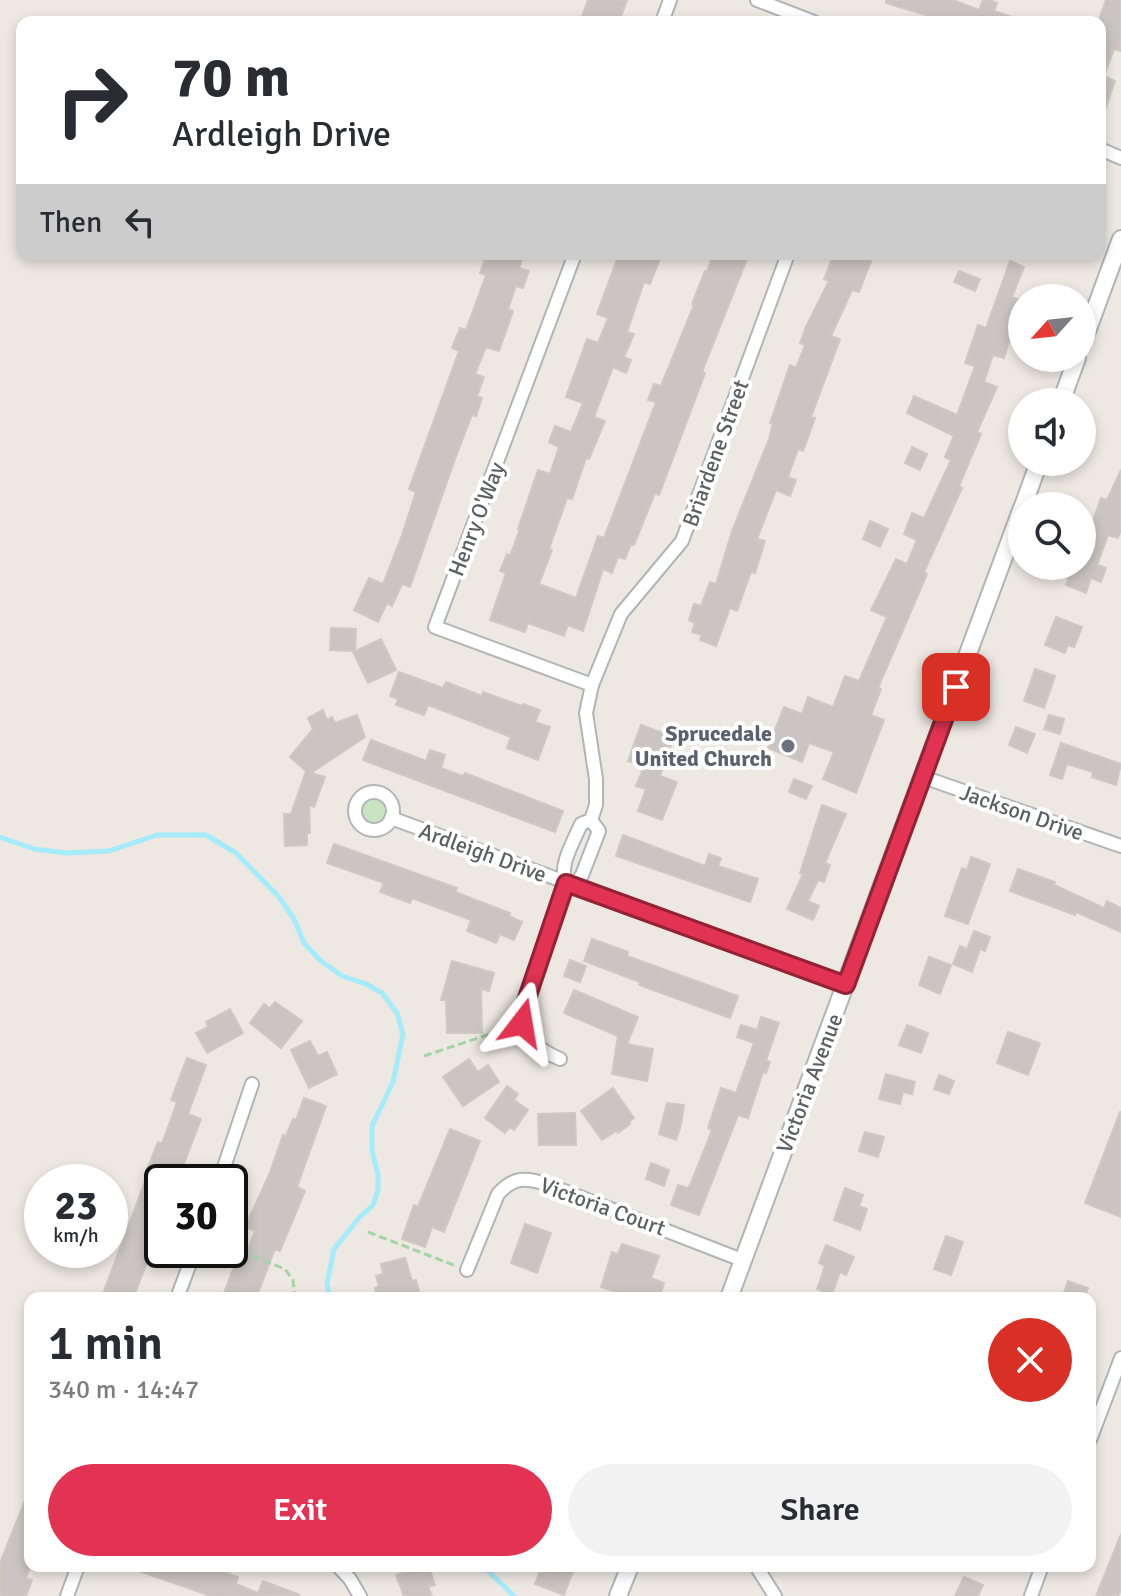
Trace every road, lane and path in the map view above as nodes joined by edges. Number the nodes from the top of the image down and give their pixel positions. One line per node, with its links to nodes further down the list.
1 (757, 0): 2 (street)
2 (798, 16)
3 (1121, 239): 6 (street)
4 (573, 260): 8 (street, Henry O'Way)
5 (786, 260): 8 (street, Briardene Street)
6 (1096, 307)
7 (1008, 545): 9 (street, Victoria Avenue)
8 (592, 685): 11 (street, Briardene Street)
9 (923, 777): 12 (street, Jackson Drive); 14 (street, Victoria Avenue)
10 (391, 818): 13 (street, Ardleigh Drive)
11 (591, 820): 13 (street, Briardene Street); 13 (street, Briardene Street)
12 (1121, 846)
13 (566, 883): 14 (street, Ardleigh Drive); 15 (street)
14 (846, 985): 22 (street, Victoria Avenue)
15 (522, 1023): 16 (path); 17 (street)
16 (424, 1056)
17 (560, 1059)
18 (252, 1084): 19 (street)
19 (225, 1164)
20 (368, 1232): 24 (path)
21 (248, 1254): 26 (path)
22 (742, 1260): 24 (street, Victoria Court); 27 (street, Victoria Avenue)
23 (188, 1268): 25 (street)
24 (467, 1270)
25 (179, 1292)
26 (294, 1292)
27 (731, 1292)
28 (1121, 1358): 29 (street)
29 (1096, 1424)
30 (76, 1572): 35 (street)
31 (344, 1572): 36 (street)
32 (628, 1572): 37 (street)
33 (760, 1572): 38 (street)
34 (1040, 1572): 39 (street)
35 (67, 1596)
36 (360, 1596)
37 (618, 1596)
38 (775, 1596)
39 (1031, 1596)

